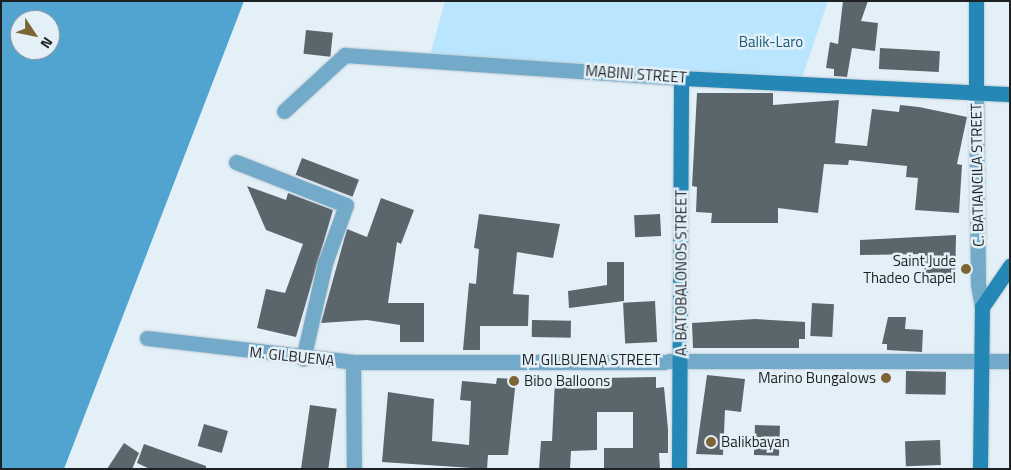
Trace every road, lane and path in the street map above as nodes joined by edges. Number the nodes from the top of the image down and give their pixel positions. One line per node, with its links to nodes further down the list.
1 (976, 1): 3 (street, C. BATIANCILA STREET)
2 (681, 78): 3 (street, MABINI STREET); 5 (street, MABINI STREET); 11 (street, A. BATOBALONOS STREET)
3 (976, 92): 4 (street, MABINI STREET); 8 (street, C. BATIANCILA STREET)
4 (1010, 94)
5 (284, 111)
6 (236, 162): 10 (street)
7 (1010, 266): 8 (street)
8 (982, 308): 12 (street, C. BATIANCILA STREET)
9 (147, 338): 10 (street, M. GILBUENA)
10 (303, 359): 14 (street, M. GILBUENA)
11 (680, 360): 12 (street, M. GILBUENA STREET); 14 (street, M. GILBUENA STREET); 16 (street, A. BATOBALONOS STREET)
12 (980, 361): 13 (street, M. GILBUENA STREET); 17 (street, C. BATIANCILA STREET)
13 (1010, 361)
14 (353, 362): 15 (street)
15 (354, 469)
16 (679, 469)
17 (980, 469)

